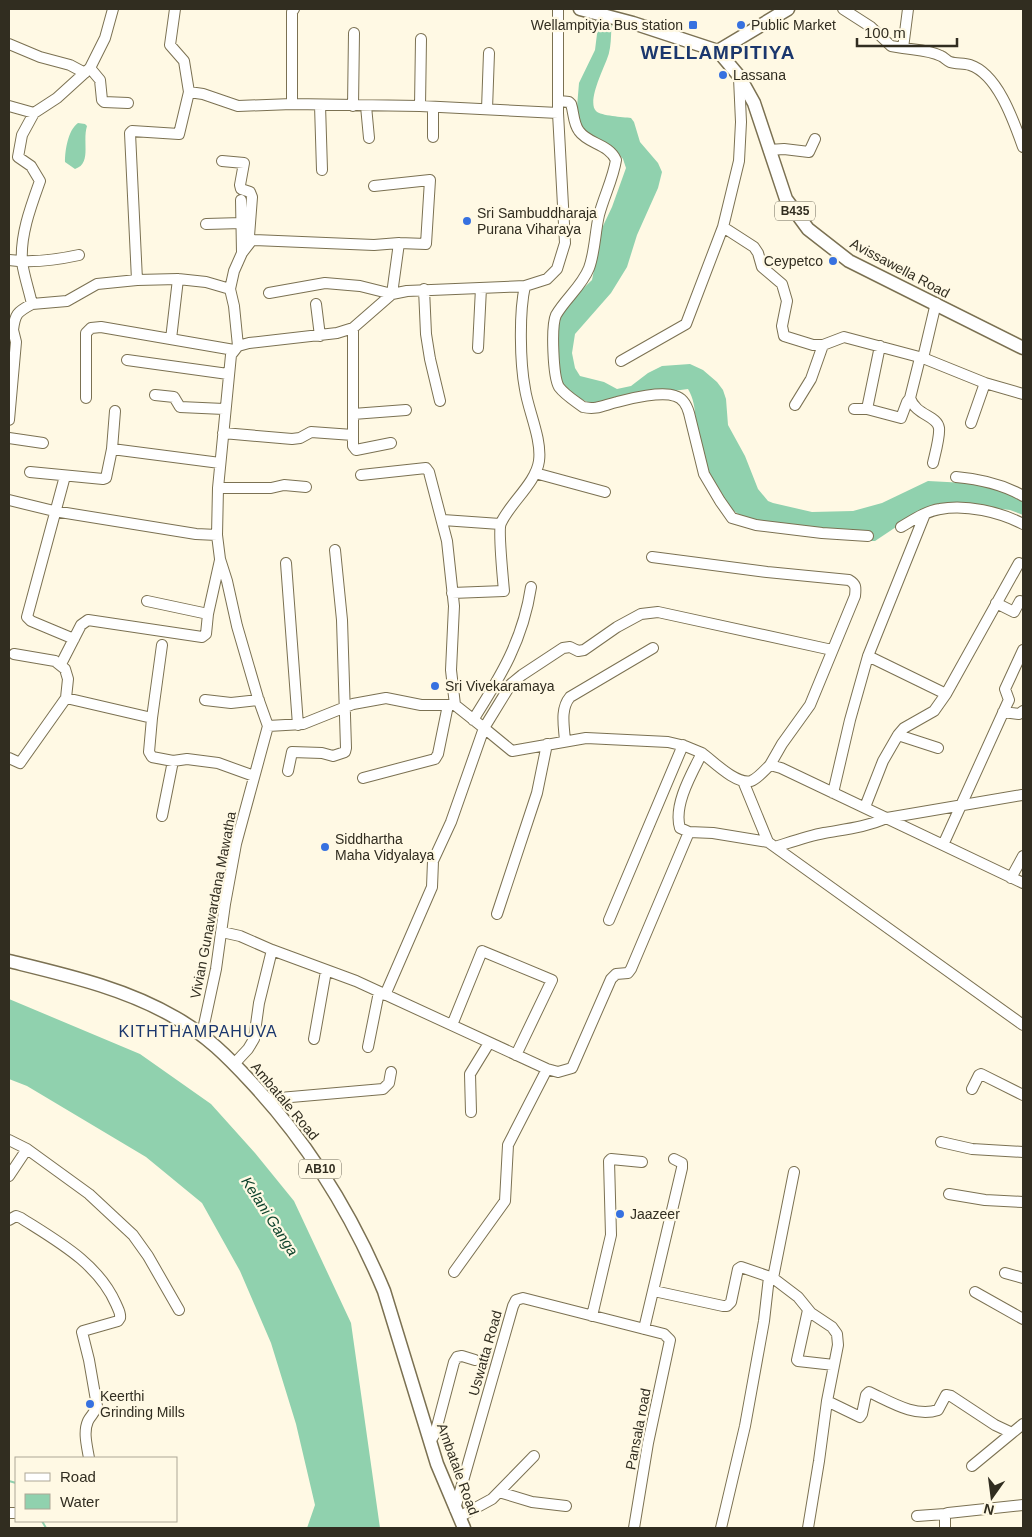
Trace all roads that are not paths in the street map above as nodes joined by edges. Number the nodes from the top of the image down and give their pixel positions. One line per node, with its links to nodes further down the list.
1 (114, 9): 15 (street)
2 (175, 9): 17 (street)
3 (294, 9): 20 (street)
4 (558, 9): 18 (street)
5 (582, 9): 13 (main road)
6 (788, 9): 13 (main road)
7 (843, 9): 12 (street)
8 (908, 9): 12 (street)
9 (354, 33): 23 (street)
10 (421, 39): 25 (street)
11 (9, 44): 15 (street)
12 (903, 48): 33 (street)
13 (718, 51): 16 (main road, Avissawella Road / B435)
14 (489, 52): 27 (street)
15 (88, 70): 19 (street); 29 (street)
16 (739, 76): 35 (main road, Avissawella Road / B435); 43 (street)
17 (189, 92): 20 (street); 51 (street)
18 (559, 101): 28 (street); 114 (street)
19 (128, 103)
20 (292, 104): 21 (street)
21 (320, 105): 23 (street); 38 (street)
22 (9, 106): 29 (street)
23 (353, 106): 24 (street)
24 (366, 106): 25 (street); 31 (street)
25 (420, 106): 26 (street)
26 (433, 107): 27 (street); 30 (street)
27 (487, 109): 28 (street)
28 (558, 112): 52 (street)
29 (34, 113): 36 (street)
30 (433, 137)
31 (368, 138)
32 (815, 139): 35 (street)
33 (1023, 147)
34 (9, 150): 36 (street)
35 (769, 150): 58 (main road, Avissawella Road / B435)
36 (18, 157): 49 (street)
37 (222, 161): 44 (street)
38 (322, 170)
39 (374, 186): 45 (street)
40 (242, 200): 41 (street)
41 (242, 223): 42 (street); 46 (street)
42 (206, 224)
43 (723, 228): 65 (street); 72 (street)
44 (252, 240): 45 (street); 46 (street)
45 (399, 243): 57 (street)
46 (242, 253): 54 (street)
47 (79, 255): 49 (street)
48 (9, 260): 49 (street)
49 (22, 262): 59 (street)
50 (178, 279): 51 (street); 54 (street); 64 (street)
51 (137, 280): 59 (street)
52 (524, 286): 53 (street); 98 (street)
53 (481, 288): 55 (street); 68 (street)
54 (230, 289): 67 (street)
55 (424, 289): 57 (street); 79 (street)
56 (269, 293): 57 (street)
57 (392, 294): 61 (street)
58 (936, 303): 69 (main road, Avissawella Road / B435); 70 (street)
59 (32, 304): 62 (street)
60 (316, 304): 63 (street)
61 (353, 328): 63 (street); 86 (street)
62 (11, 331): 87 (street)
63 (320, 336): 67 (street)
64 (171, 339): 67 (street); 77 (street)
65 (823, 345): 66 (street); 80 (street)
66 (880, 346): 70 (street); 83 (street)
67 (236, 348): 73 (street)
68 (478, 348)
69 (1023, 348)
70 (922, 358): 74 (street); 78 (street)
71 (127, 360): 73 (street)
72 (621, 361)
73 (228, 374): 82 (street)
74 (985, 383): 75 (street); 88 (street)
75 (1023, 394)
76 (155, 395): 82 (street)
77 (86, 398)
78 (910, 398): 83 (street); 96 (street)
79 (440, 401)
80 (795, 405)
81 (854, 408): 83 (street)
82 (224, 409): 89 (street)
83 (868, 409)
84 (406, 410): 86 (street)
85 (115, 411): 94 (street)
86 (353, 414): 90 (street)
87 (9, 420)
88 (971, 423)
89 (223, 433): 90 (street); 95 (street)
90 (353, 435): 93 (street)
91 (9, 438): 92 (street)
92 (43, 443)
93 (391, 443)
94 (112, 449): 95 (street); 99 (street)
95 (220, 463): 103 (street)
96 (933, 463)
97 (30, 472): 99 (street)
98 (535, 473): 104 (street); 110 (street)
99 (65, 476): 107 (street)
100 (361, 476): 109 (street)
101 (956, 477): 105 (street)
102 (306, 487): 103 (street)
103 (218, 488): 113 (street)
104 (605, 492)
105 (1023, 496)
106 (9, 500): 107 (street)
107 (54, 511): 113 (street); 126 (street)
108 (925, 514): 111 (street); 112 (street); 132 (street)
109 (443, 520): 110 (street); 121 (street)
110 (500, 524): 121 (street)
111 (1023, 524)
112 (901, 527)
113 (217, 535): 117 (street)
114 (868, 536)
115 (335, 550): 139 (street)
116 (652, 557): 129 (street)
117 (220, 559): 125 (street); 137 (street)
118 (286, 563): 144 (street)
119 (1019, 563): 124 (street)
120 (531, 588): 143 (street)
121 (452, 593): 138 (street)
122 (147, 601): 125 (street)
123 (1020, 601): 124 (street)
124 (996, 603): 134 (street)
125 (208, 614): 126 (street)
126 (74, 639): 133 (street)
127 (162, 645): 142 (street)
128 (653, 648): 148 (street)
129 (832, 650): 146 (street); 155 (street)
130 (1023, 650): 141 (street)
131 (14, 654): 133 (street)
132 (868, 656): 134 (street); 160 (street)
133 (61, 664): 135 (street)
134 (946, 694): 147 (street)
135 (66, 698): 142 (street); 153 (street)
136 (205, 700): 137 (street)
137 (259, 700): 145 (street)
138 (451, 705): 139 (street); 143 (street); 158 (street)
139 (346, 706): 144 (street); 156 (street)
140 (1023, 711): 141 (street)
141 (1003, 712): 162 (street)
142 (152, 718): 154 (street)
143 (473, 720): 146 (street)
144 (298, 724): 145 (street)
145 (268, 726): 157 (street, Vivian Gunawardana Mawatha)
146 (484, 728): 149 (street); 178 (street)
147 (898, 735): 151 (street); 163 (street)
148 (565, 741): 149 (street); 150 (street)
149 (547, 744): 172 (street)
150 (683, 745): 152 (street); 173 (street)
151 (938, 748)
152 (702, 752): 159 (street); 166 (street)
153 (9, 758)
154 (173, 761): 157 (street); 164 (street)
155 (770, 765): 159 (street); 160 (street)
156 (288, 771)
157 (254, 776): 174 (street, Vivian Gunawardana Mawatha)
158 (363, 778)
159 (743, 781): 167 (street)
160 (833, 793): 163 (street)
161 (1022, 794): 162 (street)
162 (960, 805): 165 (street); 168 (street)
163 (865, 807): 165 (street)
164 (162, 816)
165 (887, 818): 167 (street); 168 (street)
166 (689, 832): 167 (street); 187 (street)
167 (772, 844): 180 (street)
168 (943, 845): 170 (street)
169 (1023, 856): 170 (street)
170 (1011, 878): 171 (street)
171 (1023, 884)
172 (497, 914)
173 (609, 920)
174 (222, 932): 175 (street); 181 (street, Vivian Gunawardana Mawatha)
175 (272, 950): 177 (street); 186 (street)
176 (9, 961): 181 (main road, Ambatale Road / AB10)
177 (326, 971): 178 (street); 182 (street)
178 (382, 994): 179 (street); 184 (street)
179 (452, 1025): 183 (street); 185 (street)
180 (1023, 1025)
181 (202, 1034): 186 (main road, Ambatale Road / AB10)
182 (314, 1039)
183 (489, 1043): 185 (street); 192 (street)
184 (368, 1047)
185 (516, 1055): 187 (street)
186 (234, 1064): 191 (main road, Ambatale Road / AB10)
187 (547, 1069): 204 (street)
188 (392, 1072): 191 (street)
189 (972, 1090): 190 (street)
190 (1023, 1095)
191 (268, 1100): 221 (main road, Ambatale Road / AB10)
192 (471, 1112)
193 (9, 1140): 195 (street)
194 (941, 1142): 196 (street)
195 (26, 1149): 200 (street); 210 (street)
196 (1023, 1152)
197 (674, 1159): 208 (street)
198 (642, 1162): 212 (street)
199 (794, 1172): 206 (street)
200 (9, 1176)
201 (949, 1194): 202 (street)
202 (1023, 1202)
203 (9, 1220): 223 (street)
204 (454, 1272)
205 (1005, 1272): 207 (street)
206 (771, 1278): 208 (street); 211 (street); 232 (street)
207 (1023, 1278)
208 (654, 1291): 214 (street)
209 (975, 1292): 213 (street)
210 (179, 1310)
211 (808, 1310): 217 (street); 217 (street)
212 (592, 1316): 214 (street, Uswatta Road); 230 (street, Uswatta Road)
213 (1023, 1319)
214 (644, 1329): 215 (street, Uswatta Road)
215 (668, 1336): 231 (street, Pansala road)
216 (475, 1360): 221 (street)
217 (834, 1366): 218 (street)
218 (827, 1401): 220 (street); 233 (street)
219 (1023, 1424): 220 (street)
220 (1012, 1433): 224 (street)
221 (431, 1440): 230 (main road, Ambatale Road / AB10)
222 (534, 1456): 225 (street)
223 (89, 1457)
224 (972, 1466)
225 (499, 1492): 227 (street); 230 (street)
226 (1023, 1505): 228 (street)
227 (566, 1506)
228 (945, 1514): 229 (street); 234 (street)
229 (917, 1516)
230 (459, 1518)
231 (634, 1528)
232 (721, 1528)
233 (808, 1528)
234 (945, 1528)

